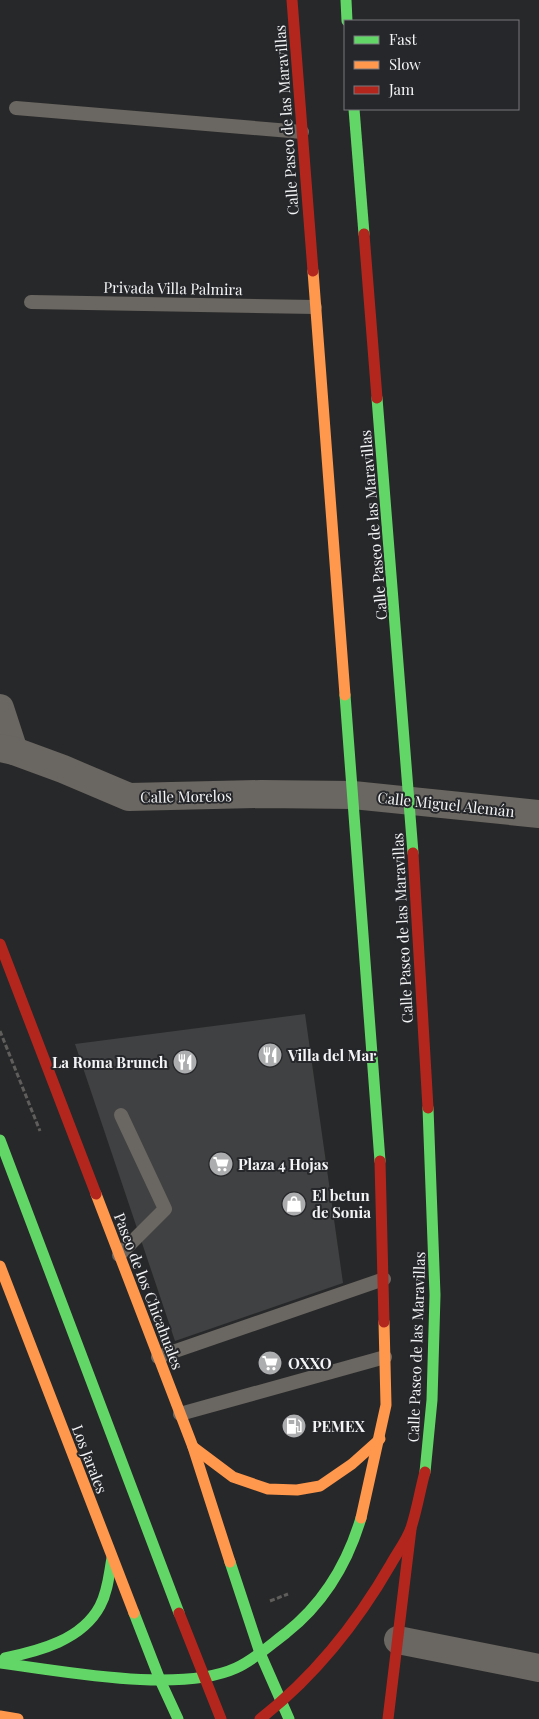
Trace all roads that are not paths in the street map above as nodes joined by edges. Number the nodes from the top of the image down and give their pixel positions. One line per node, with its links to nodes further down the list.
1 (292, 0): 6 (main road, Calle Paseo de las Maravillas)
2 (346, 0): 3 (main road)
3 (347, 20)
4 (16, 108): 6 (lane)
5 (354, 110): 12 (main road, Calle Paseo de las Maravillas)
6 (302, 132): 8 (main road, Calle Paseo de las Maravillas)
7 (31, 302): 8 (lane, Privada Villa Palmira)
8 (315, 307): 11 (main road, Calle Paseo de las Maravillas)
9 (0, 708): 10 (street, Calle Morelos)
10 (7, 750): 11 (street, Calle Morelos)
11 (353, 795): 12 (street, Calle Miguel Alemán); 19 (main road, Calle Paseo de las Maravillas)
12 (410, 800): 13 (street, Calle Miguel Alemán); 25 (main road, Calle Paseo de las Maravillas)
13 (539, 814)
14 (0, 944): 17 (main road, Paseo de los Chicahuales)
15 (121, 1115): 17 (lane)
16 (0, 1140): 32 (main road)
17 (119, 1254): 20 (main road, Paseo de los Chicahuales)
18 (0, 1266): 26 (main road, Los Jarales)
19 (384, 1278): 20 (lane); 21 (main road, Calle Paseo de las Maravillas)
20 (158, 1357): 22 (main road, Paseo de los Chicahuales)
21 (385, 1357): 22 (lane); 23 (main road, Calle Paseo de las Maravillas)
22 (180, 1414): 24 (main road, Paseo de los Chicahuales)
23 (380, 1439): 24 (main road); 28 (main road)
24 (193, 1447): 28 (main road, Paseo de los Chicahuales)
25 (411, 1529): 27 (main road); 34 (main road, Calle Paseo de las Maravillas)
26 (112, 1558): 29 (main road); 33 (main road, Los Jarales)
27 (398, 1640): 31 (street); 41 (main road)
28 (260, 1653): 32 (main road); 34 (main road, Paseo de los Chicahuales)
29 (0, 1659)
30 (0, 1663): 33 (main road)
31 (539, 1668)
32 (203, 1677): 33 (main road); 38 (main road)
33 (160, 1680): 37 (main road, Los Jarales)
34 (282, 1702): 39 (main road, Calle Paseo de las Maravillas); 40 (main road, Paseo de los Chicahuales)
35 (0, 1716): 36 (main road)
36 (18, 1719)
37 (178, 1719)
38 (221, 1719)
39 (260, 1719)
40 (289, 1719)
41 (388, 1719)

